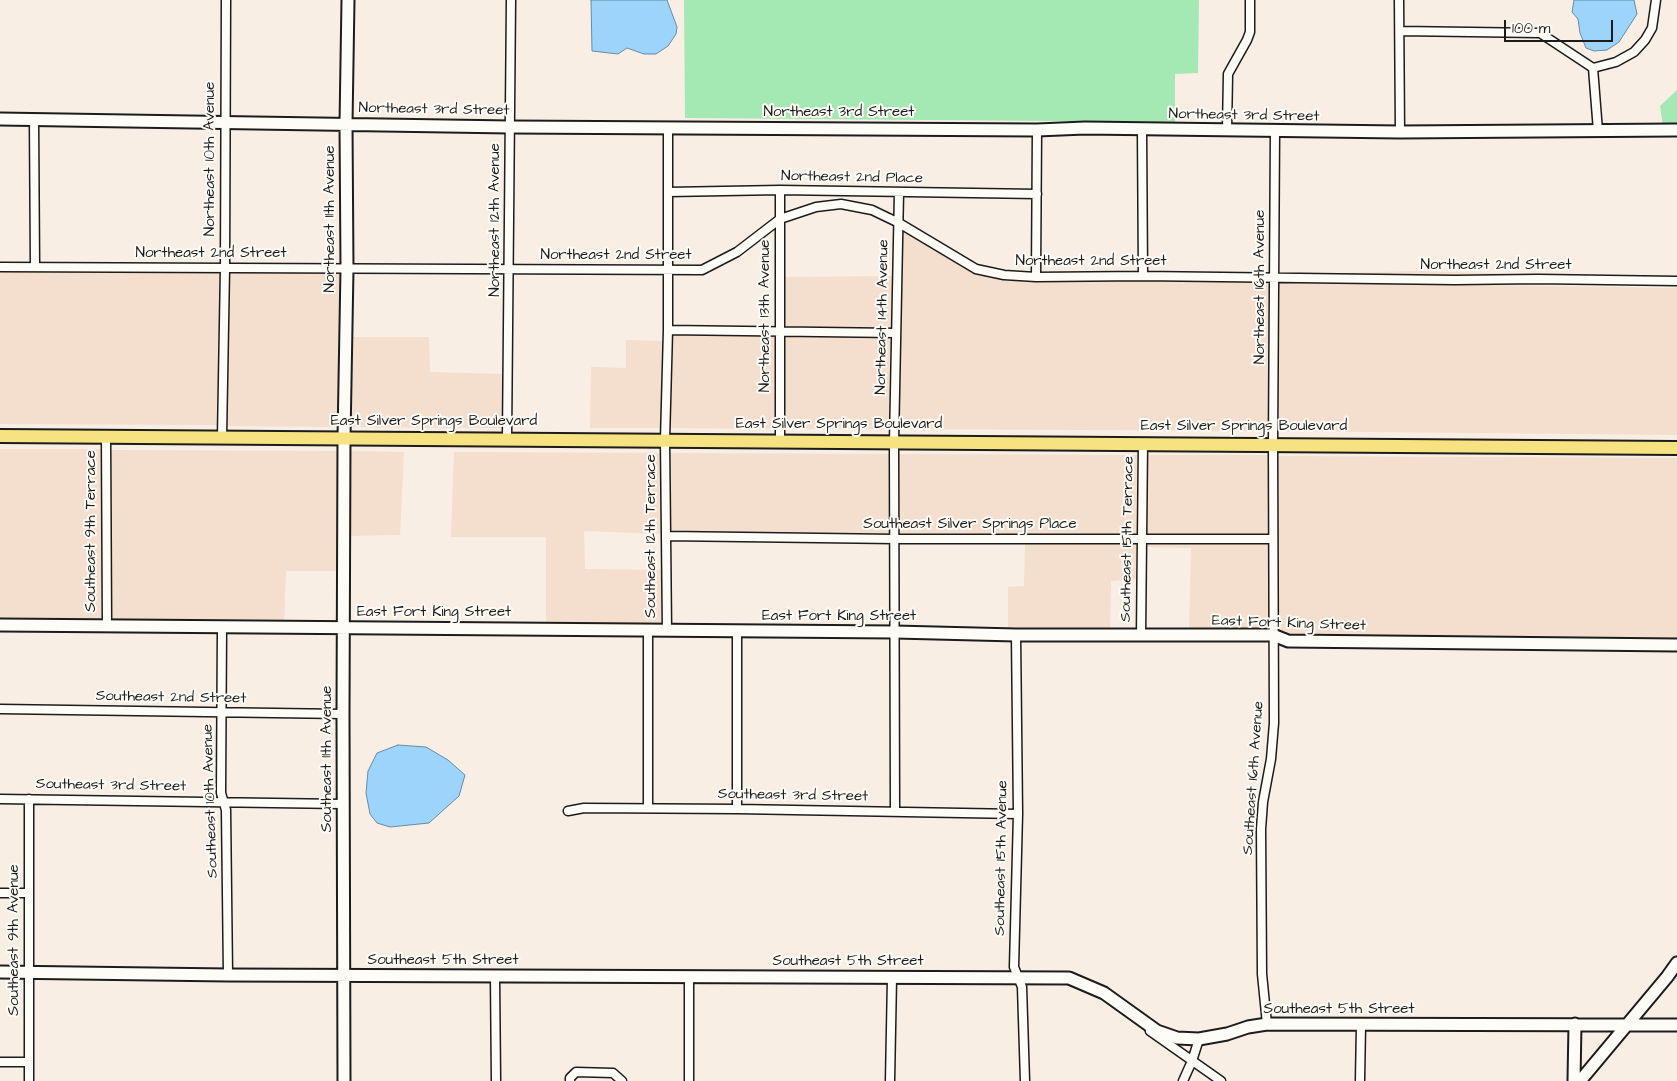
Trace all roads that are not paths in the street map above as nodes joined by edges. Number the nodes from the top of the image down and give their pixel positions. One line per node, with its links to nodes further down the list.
1 (226, 0): 11 (street, Northeast 10th Avenue)
2 (348, 0): 12 (street, Northeast 11th Avenue)
3 (511, 0): 13 (street, Northeast 12th Avenue)
4 (1250, 0): 17 (street)
5 (1399, 0): 7 (street)
6 (1656, 0): 8 (street)
7 (1400, 32): 8 (street); 21 (street)
8 (1593, 68): 20 (street)
9 (0, 119): 10 (street, Northeast 3rd Street)
10 (34, 120): 11 (street, Northeast 3rd Street); 31 (street)
11 (225, 122): 12 (street, Northeast 3rd Street); 32 (street, Northeast 10th Avenue)
12 (346, 124): 13 (street, Northeast 3rd Street); 33 (street, Northeast 11th Avenue)
13 (510, 127): 14 (street, Northeast 3rd Street); 34 (street, Northeast 12th Avenue)
14 (668, 127): 15 (street, Northeast 3rd Street); 24 (street, Southeast 12th Terrace)
15 (1037, 130): 16 (street, Northeast 3rd Street); 26 (street)
16 (1142, 130): 17 (street, Northeast 3rd Street); 36 (street)
17 (1228, 130): 19 (street, Northeast 3rd Street)
18 (1677, 130): 20 (street, Northeast 3rd Street)
19 (1275, 131): 21 (street, Northeast 3rd Street); 38 (street, Northeast 16th Avenue)
20 (1598, 131): 21 (street, Northeast 3rd Street)
21 (1400, 132)
22 (780, 190): 23 (street, Northeast 2nd Place); 24 (street, Northeast 2nd Place); 28 (street, Northeast 13th Avenue)
23 (837, 191): 25 (street, Northeast 2nd Place); 27 (street)
24 (668, 192): 35 (street, Southeast 12th Terrace)
25 (899, 192): 26 (street, Northeast 2nd Place); 29 (street, Northeast 14th Avenue)
26 (1037, 194): 37 (street)
27 (837, 204): 28 (street, Northeast 2nd Street); 29 (street, Northeast 2nd Street)
28 (780, 219): 35 (street, Northeast 2nd Street); 41 (street, Northeast 13th Avenue)
29 (899, 223): 37 (street, Northeast 2nd Street); 42 (street, Northeast 14th Avenue)
30 (0, 267): 31 (street, Northeast 2nd Street)
31 (35, 267): 32 (street, Northeast 2nd Street)
32 (225, 268): 33 (street, Northeast 2nd Street); 45 (street, Northeast 10th Avenue)
33 (347, 269): 34 (street, Northeast 2nd Street); 46 (street, Northeast 11th Avenue)
34 (510, 270): 35 (street, Northeast 2nd Street); 47 (street, Northeast 12th Avenue)
35 (668, 270): 40 (street, Southeast 12th Terrace)
36 (1143, 276): 37 (street, Northeast 2nd Street); 38 (street, Northeast 2nd Street)
37 (1036, 278)
38 (1275, 278): 39 (street, Northeast 2nd Street); 52 (street, Northeast 16th Avenue)
39 (1677, 280)
40 (668, 330): 41 (street); 48 (street, Southeast 12th Terrace)
41 (781, 330): 42 (street); 49 (street, Northeast 13th Avenue)
42 (896, 333): 50 (street, Northeast 14th Avenue)
43 (0, 436): 44 (main road, East Silver Springs Boulevard)
44 (106, 437): 45 (main road, East Silver Springs Boulevard); 59 (street, Southeast 9th Terrace)
45 (222, 437): 46 (main road, East Silver Springs Boulevard)
46 (344, 438): 47 (main road, East Silver Springs Boulevard); 61 (street, Southeast 11th Avenue)
47 (507, 439): 48 (main road, East Silver Springs Boulevard)
48 (665, 440): 49 (main road, East Silver Springs Boulevard); 54 (street, Southeast 12th Terrace)
49 (780, 441): 50 (main road, East Silver Springs Boulevard)
50 (894, 442): 51 (main road, East Silver Springs Boulevard); 55 (street, Northeast 14th Avenue)
51 (1143, 443): 52 (main road, East Silver Springs Boulevard); 56 (street, Southeast 15th Terrace)
52 (1273, 444): 53 (main road, East Silver Springs Boulevard); 57 (street, Southeast 16th Avenue)
53 (1677, 448)
54 (666, 536): 55 (street, Southeast Silver Springs Place); 63 (street, Southeast 12th Terrace)
55 (895, 539): 56 (street, Southeast Silver Springs Place); 65 (street, Northeast 14th Avenue)
56 (1141, 539): 57 (street, Southeast Silver Springs Place); 67 (street, Southeast 15th Terrace)
57 (1273, 539): 68 (street, Southeast 16th Avenue)
58 (0, 625): 59 (street, East Fort King Street)
59 (107, 625): 60 (street, East Fort King Street)
60 (222, 627): 61 (street, East Fort King Street); 71 (street, Southeast 10th Avenue)
61 (344, 628): 62 (street, East Fort King Street); 72 (street, Southeast 11th Avenue)
62 (648, 630): 63 (street, East Fort King Street); 77 (street, Southeast 12th Terrace)
63 (667, 631): 64 (street, East Fort King Street)
64 (737, 631): 65 (street, East Fort King Street); 78 (street)
65 (895, 632): 66 (street, East Fort King Street); 80 (street, Northeast 14th Avenue)
66 (1016, 635): 67 (street, East Fort King Street); 81 (street, Southeast 15th Avenue)
67 (1141, 635): 68 (street, East Fort King Street)
68 (1273, 635): 69 (street, East Fort King Street); 94 (street, Southeast 16th Avenue)
69 (1677, 645)
70 (0, 709): 71 (street, Southeast 2nd Street)
71 (223, 713): 72 (street, Southeast 2nd Street); 75 (street, Southeast 10th Avenue)
72 (342, 714): 76 (street, Southeast 11th Avenue)
73 (0, 799): 74 (street, Southeast 3rd Street)
74 (29, 799): 75 (street, Southeast 3rd Street); 83 (street, Southeast 9th Avenue)
75 (225, 802): 76 (street, Southeast 3rd Street); 87 (street, Southeast 10th Avenue)
76 (342, 804): 88 (street, Southeast 11th Avenue)
77 (648, 808): 78 (street, Southeast 3rd Street); 79 (street, Southeast 3rd Street)
78 (737, 809): 80 (street, Southeast 3rd Street)
79 (568, 811)
80 (895, 812): 81 (street, Southeast 3rd Street)
81 (1018, 814): 92 (street, Southeast 15th Avenue)
82 (0, 893): 83 (street)
83 (29, 893): 86 (street, Southeast 9th Avenue)
84 (1677, 963): 96 (street)
85 (0, 972): 86 (street, Southeast 5th Street)
86 (29, 972): 87 (street, Southeast 5th Street); 102 (street, Southeast 9th Avenue)
87 (228, 975): 88 (street, Southeast 5th Street)
88 (344, 975): 89 (street, Southeast 5th Street); 104 (street, Southeast 11th Avenue)
89 (495, 976): 90 (street, Southeast 5th Street); 105 (street)
90 (689, 976): 91 (street, Southeast 5th Street); 108 (street)
91 (892, 978): 92 (street, Southeast 5th Street); 109 (street)
92 (1020, 979): 93 (street, Southeast 5th Street); 110 (street, Southeast 15th Avenue)
93 (1144, 1021): 99 (street, Southeast 5th Street); 100 (street)
94 (1267, 1024): 97 (street, Southeast 5th Street); 99 (street, Southeast 5th Street)
95 (1575, 1024): 96 (street, Southeast 5th Street); 97 (street, Southeast 5th Street); 114 (street)
96 (1626, 1024): 98 (street, Southeast 5th Street); 115 (street)
97 (1361, 1025): 113 (street)
98 (1677, 1025)
99 (1199, 1039): 100 (street)
100 (1192, 1061): 111 (street); 112 (street)
101 (0, 1062): 102 (street)
102 (28, 1062): 103 (street, Southeast 9th Avenue)
103 (28, 1081)
104 (344, 1081)
105 (496, 1081)
106 (570, 1081): 107 (street)
107 (622, 1081)
108 (689, 1081)
109 (890, 1081)
110 (1025, 1081)
111 (1183, 1081)
112 (1220, 1081)
113 (1360, 1081)
114 (1574, 1081)
115 (1580, 1081)

